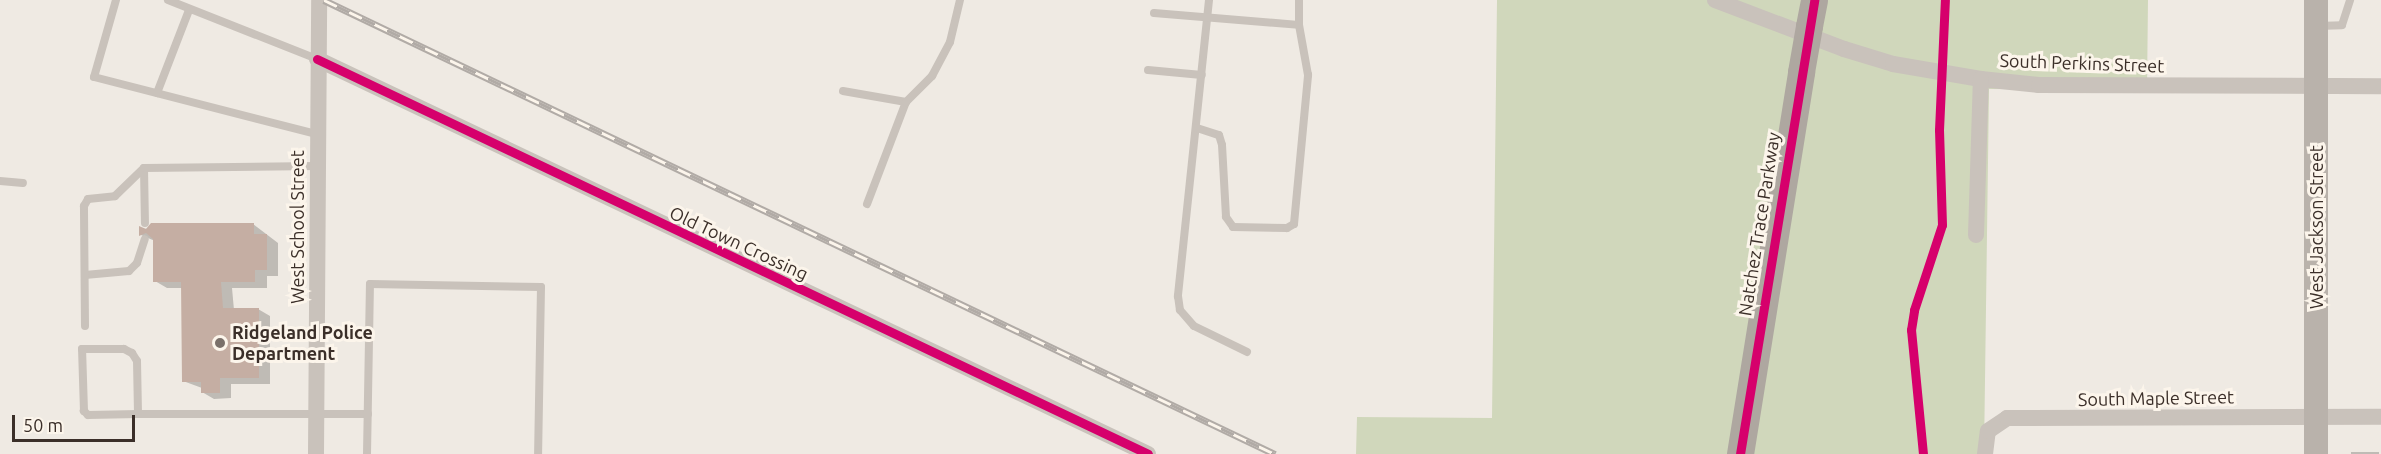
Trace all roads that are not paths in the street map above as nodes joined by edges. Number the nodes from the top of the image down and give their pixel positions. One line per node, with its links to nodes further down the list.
1 (116, 0): 23 (lane)
2 (168, 0): 11 (lane)
3 (319, 0): 16 (street, West School Street)
4 (960, 0): 24 (lane)
5 (1209, 0): 13 (lane)
6 (1299, 0): 14 (lane)
7 (1716, 0): 19 (street, South Perkins Street)
8 (1814, 0): 47 (main road, Natchez Trace Parkway, bridge)
9 (2316, 0): 15 (main road, West Jackson Street)
10 (2350, 0): 15 (lane)
11 (189, 10): 16 (lane); 23 (lane)
12 (1154, 13): 13 (lane)
13 (1207, 20): 14 (lane); 18 (lane)
14 (1299, 26): 25 (lane)
15 (2317, 26): 20 (main road, West Jackson Street)
16 (317, 59): 26 (street, West School Street); 46 (street, Old Town Crossing)
17 (1148, 70): 18 (lane)
18 (1202, 75): 25 (lane)
19 (1981, 80): 20 (street, South Perkins Street); 33 (street)
20 (2316, 86): 21 (street, South Perkins Street); 41 (main road, West Jackson Street)
21 (2381, 86)
22 (843, 91): 24 (lane)
23 (157, 93): 26 (lane)
24 (906, 102): 31 (lane)
25 (1197, 128): 37 (lane)
26 (316, 134): 27 (street, West School Street)
27 (317, 166): 28 (lane); 38 (street, West School Street)
28 (144, 168): 32 (lane); 35 (lane)
29 (0, 181): 30 (lane)
30 (23, 183)
31 (867, 204)
32 (145, 222)
33 (1976, 235)
34 (145, 239): 35 (lane)
35 (85, 275): 36 (lane)
36 (85, 326)
37 (1247, 352)
38 (316, 413): 39 (lane); 40 (lane); 43 (street, West School Street)
39 (138, 414): 39 (lane)
40 (368, 414): 44 (lane); 45 (lane)
41 (2316, 416): 42 (street, South Maple Street); 48 (street, South Maple Street); 49 (main road, West Jackson Street)
42 (2381, 417)
43 (316, 454)
44 (367, 454)
45 (538, 454)
46 (1148, 454)
47 (1740, 454)
48 (1985, 454)
49 (2316, 454)

